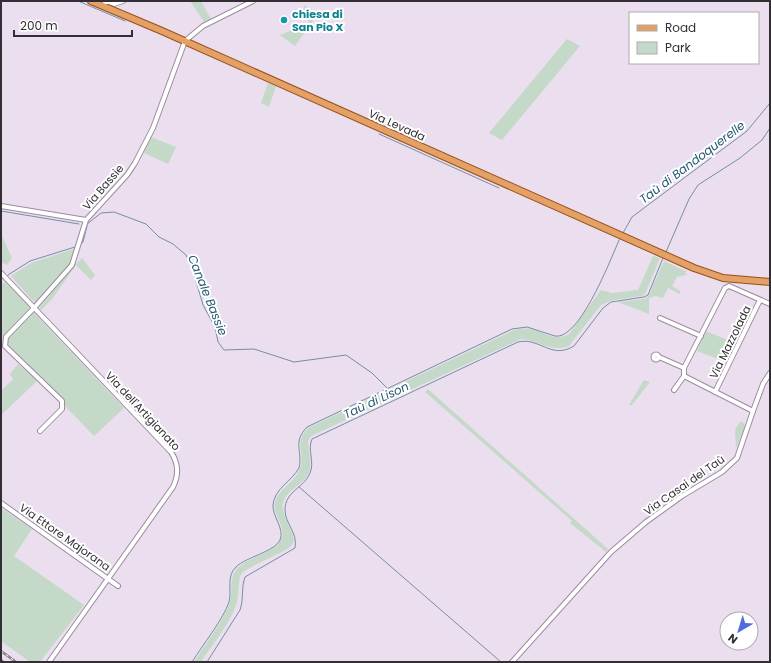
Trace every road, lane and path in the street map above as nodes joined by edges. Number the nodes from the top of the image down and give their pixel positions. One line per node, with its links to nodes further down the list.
1 (91, 1): 4 (main road, Via Levada)
2 (123, 1): 4 (street)
3 (253, 1): 5 (street)
4 (105, 3): 5 (main road, Via Levada)
5 (185, 41): 7 (street, Via Bassie); 9 (main road, Via Levada)
6 (1, 206): 7 (street, Via Bassie)
7 (86, 220): 12 (street)
8 (1, 273): 12 (street, Via dell'Artigianato)
9 (770, 282)
10 (760, 300): 11 (street); 14 (street); 20 (street, Via Mazzolada)
11 (770, 304)
12 (34, 308): 22 (street); 24 (street, Via dell'Artigianato)
13 (660, 318): 14 (street)
14 (701, 336): 16 (street)
15 (659, 357): 16 (street)
16 (684, 368): 18 (street)
17 (770, 373): 21 (street, Via Casai del Taù)
18 (684, 376): 19 (street); 20 (street)
19 (674, 390)
20 (715, 392): 21 (street)
21 (753, 411): 27 (street, Via Casai del Taù)
22 (40, 431)
23 (1, 502): 24 (street, Via Ettore Majorana)
24 (108, 578): 25 (street, Via Ettore Majorana); 26 (street, Via dell'Artigianato)
25 (118, 586)
26 (49, 662)
27 (512, 662)

